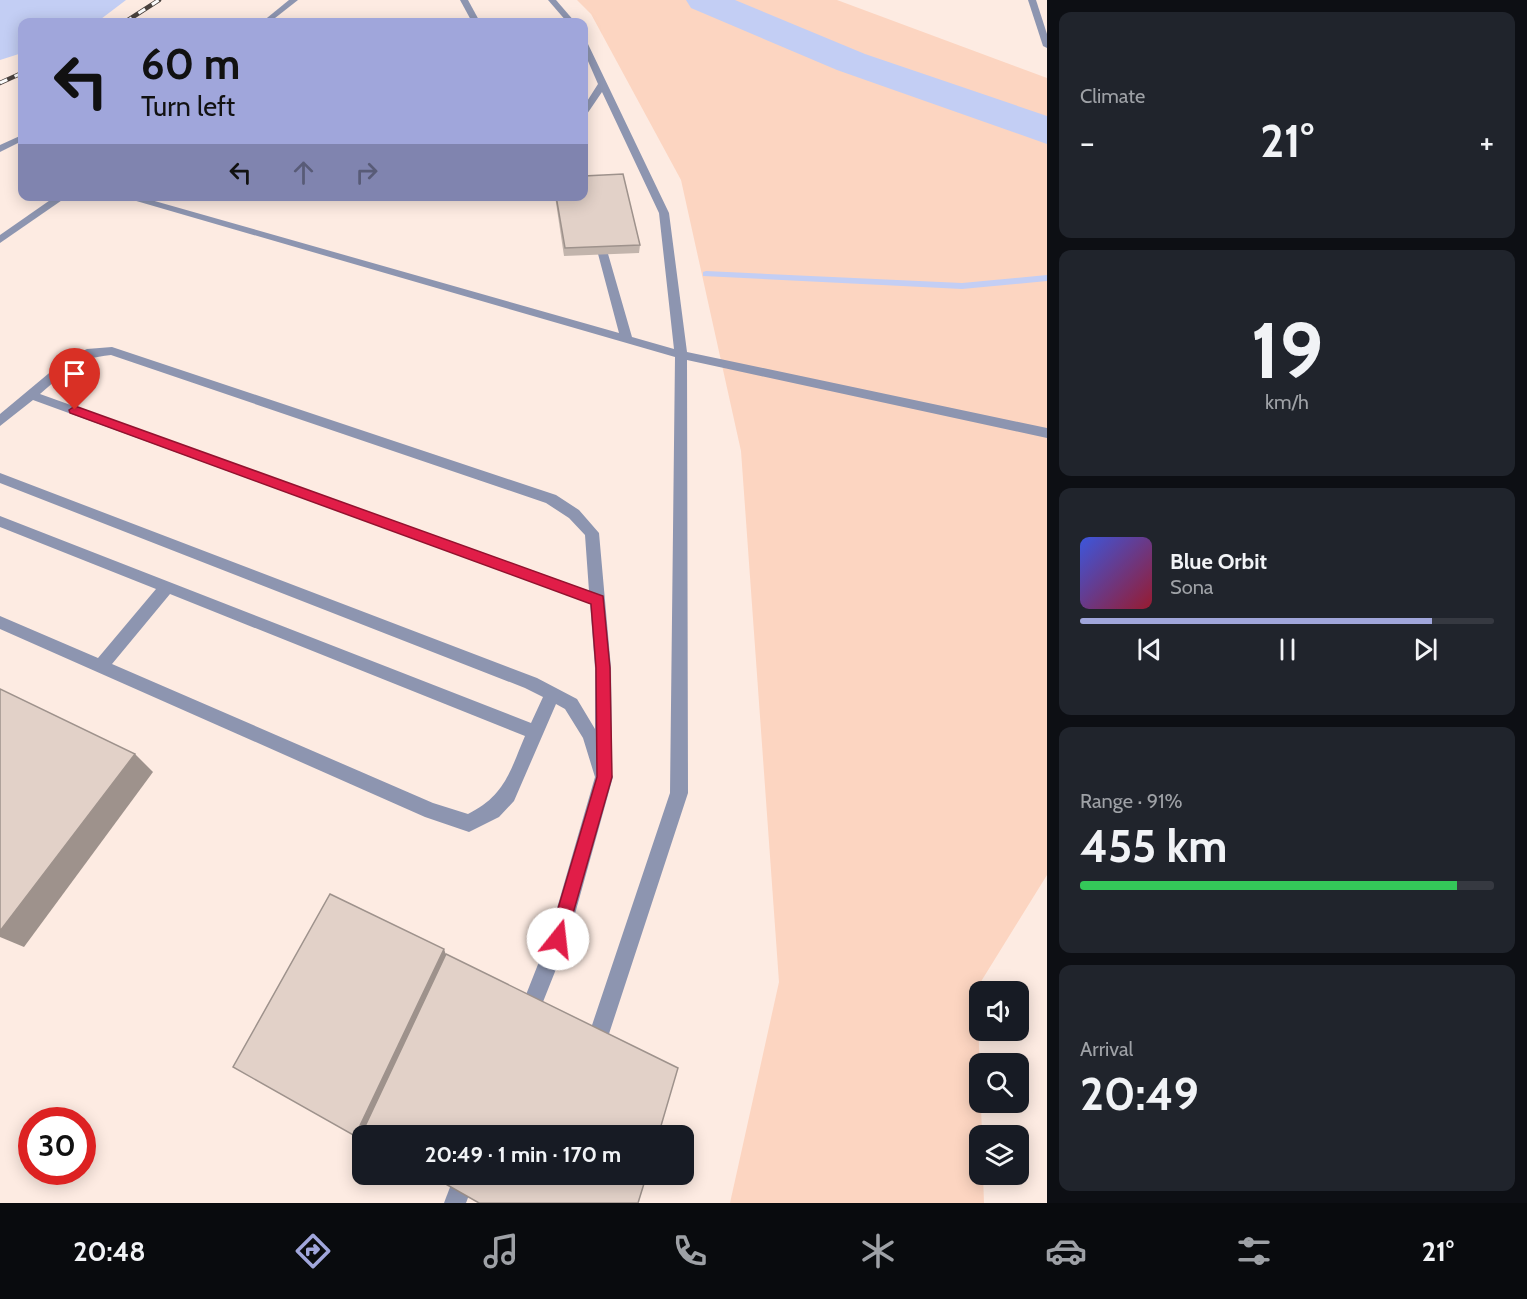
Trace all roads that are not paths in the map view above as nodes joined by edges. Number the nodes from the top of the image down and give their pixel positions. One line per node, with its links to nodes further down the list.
1 (294, 0): 7 (street)
2 (301, 0): 6 (street)
3 (464, 0): 8 (street)
4 (552, 0): 9 (street)
5 (1032, 0): 10 (street)
6 (289, 15)
7 (271, 18)
8 (474, 18)
9 (568, 18)
10 (1047, 46)
11 (588, 52): 12 (street)
12 (604, 82): 13 (street); 21 (street)
13 (588, 105)
14 (18, 140): 15 (street)
15 (0, 149)
16 (56, 201): 19 (street)
17 (142, 201): 20 (street)
18 (595, 225): 20 (street)
19 (0, 240)
20 (626, 338): 21 (street)
21 (681, 355): 24 (street); 35 (street)
22 (31, 395): 23 (street); 28 (street); 28 (street)
23 (0, 421)
24 (1047, 433)
25 (0, 478): 31 (street)
26 (0, 521): 27 (street)
27 (167, 587): 30 (street); 32 (street)
28 (598, 600): 33 (street)
29 (0, 622): 30 (street)
30 (101, 666): 32 (street)
31 (552, 693): 32 (street); 33 (street)
32 (535, 732)
33 (604, 777): 34 (street)
34 (524, 1026)
35 (587, 1069)
36 (462, 1185): 37 (street)
37 (455, 1203)

